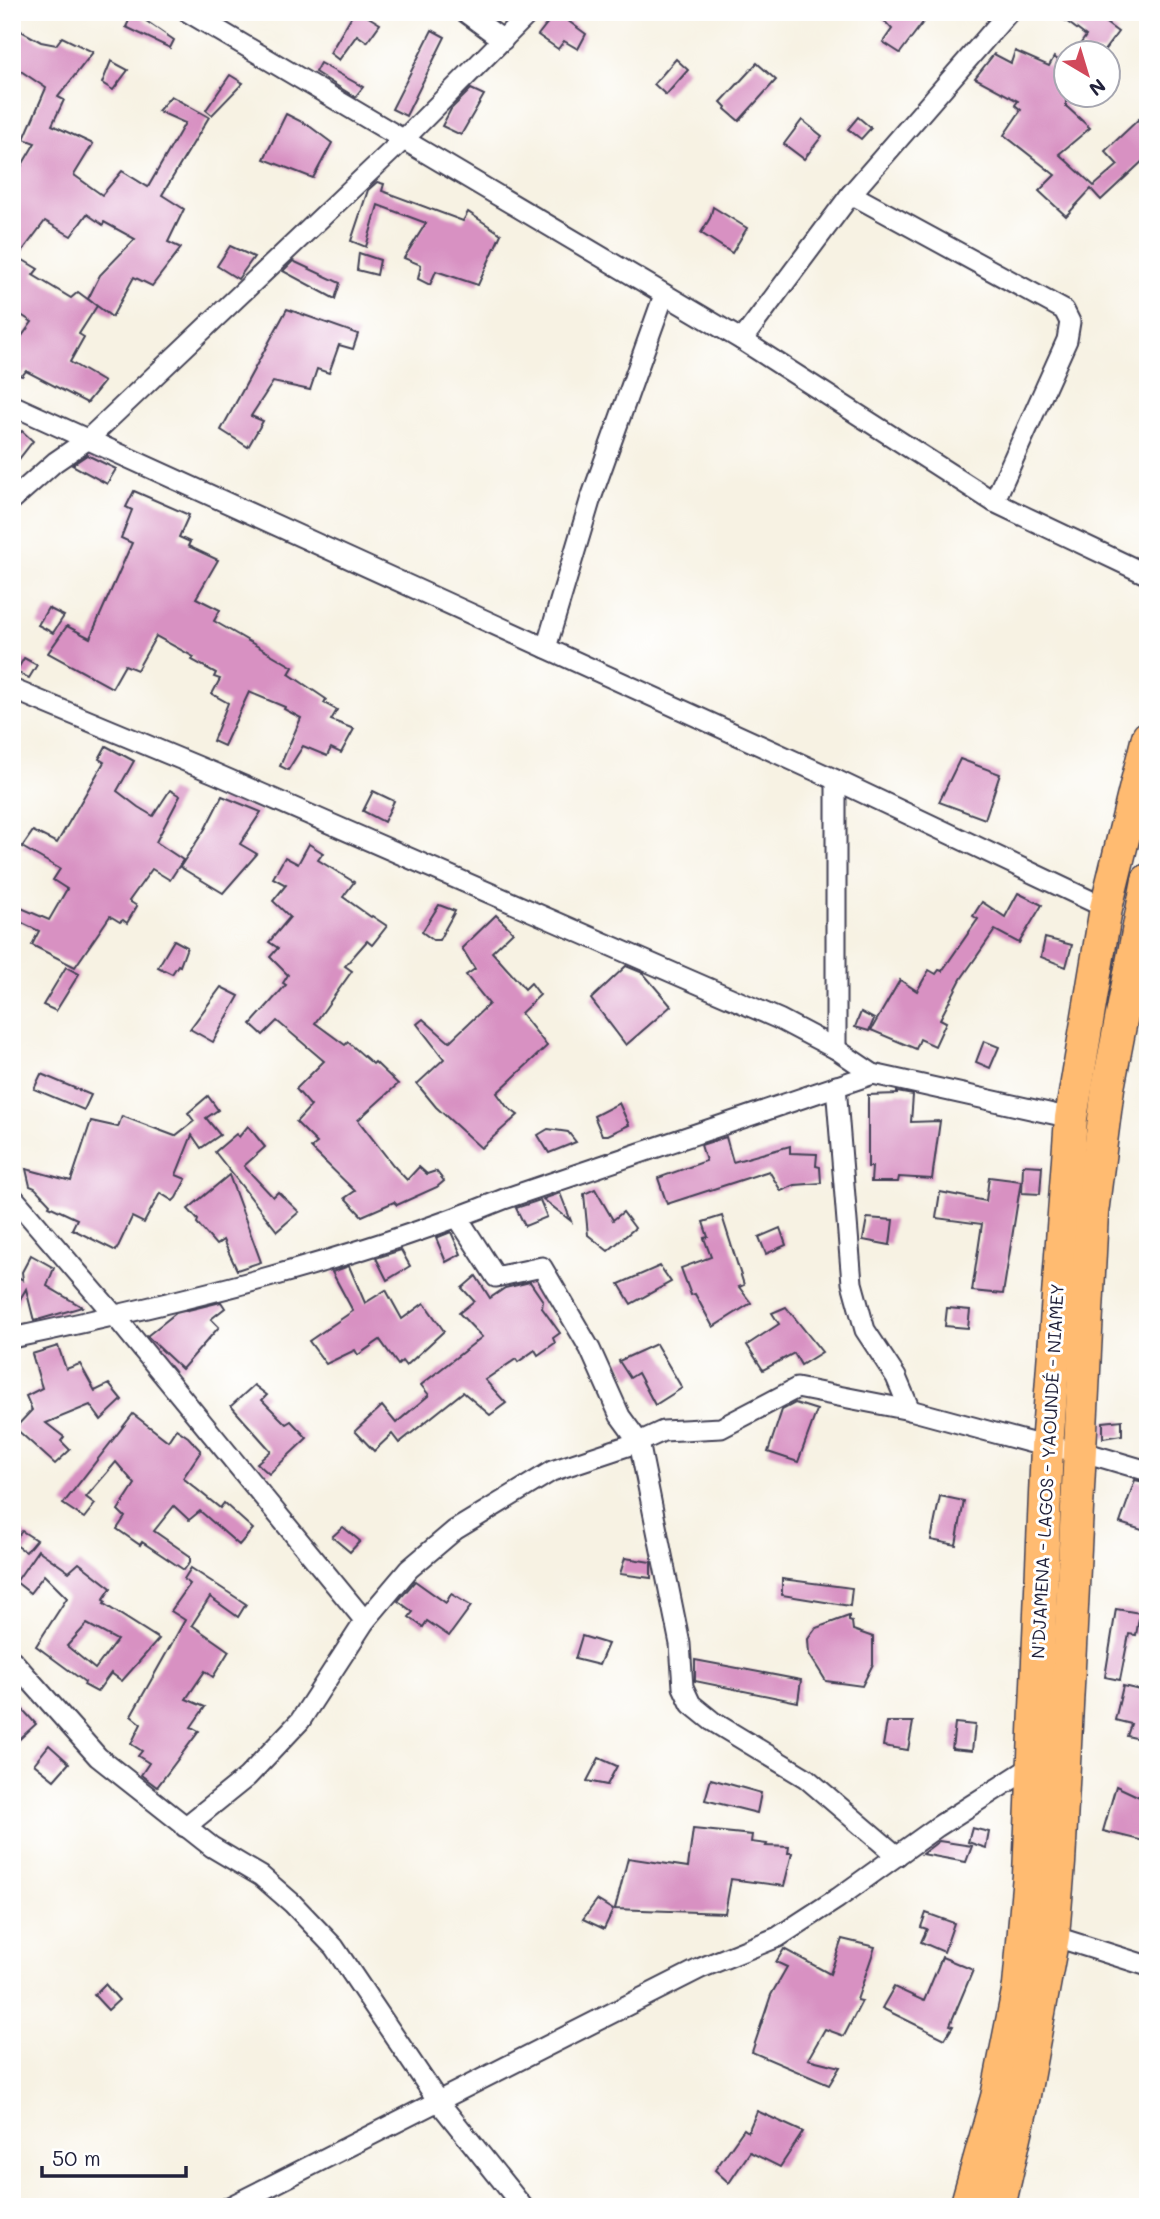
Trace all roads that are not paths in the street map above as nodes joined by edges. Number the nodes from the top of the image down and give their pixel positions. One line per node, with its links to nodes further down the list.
1 (188, 12): 6 (street)
2 (465, 12): 5 (street)
3 (530, 12): 5 (street)
4 (1009, 12): 7 (street)
5 (503, 40): 6 (street)
6 (403, 141): 8 (street); 11 (street)
7 (851, 194): 9 (street); 13 (street)
8 (664, 295): 9 (street); 15 (street)
9 (741, 340): 13 (street)
10 (12, 405): 11 (street)
11 (87, 440): 12 (street); 15 (street)
12 (12, 500)
13 (994, 502): 14 (street)
14 (1148, 575)
15 (547, 648): 18 (street)
16 (12, 689): 21 (street)
17 (1148, 737): 20 (highway, N'DJAMENA - LAGOS - YAOUNDÉ - NIAMEY)
18 (836, 780): 20 (street); 21 (street)
19 (1148, 880): 32 (highway, N'DJAMENA - LAGOS - YAOUNDÉ - NIAMEY)
20 (1107, 908): 24 (highway, N'DJAMENA - LAGOS - YAOUNDÉ - NIAMEY)
21 (836, 1049): 22 (street)
22 (873, 1074): 23 (street); 24 (street)
23 (836, 1086): 26 (street); 29 (street)
24 (1071, 1118): 31 (highway, N'DJAMENA - LAGOS - YAOUNDÉ - NIAMEY)
25 (12, 1196): 27 (street)
26 (458, 1218): 27 (street); 30 (street)
27 (115, 1317): 28 (street); 34 (street)
28 (12, 1339)
29 (910, 1410): 30 (street); 31 (street)
30 (639, 1442): 34 (street); 38 (street)
31 (1047, 1447): 32 (street); 36 (highway, N'DJAMENA - LAGOS - YAOUNDÉ - NIAMEY)
32 (1080, 1451): 33 (street); 39 (highway, N'DJAMENA - LAGOS - YAOUNDÉ - NIAMEY)
33 (1148, 1471)
34 (365, 1621): 37 (street)
35 (12, 1660): 37 (street)
36 (1034, 1765): 38 (street); 44 (highway, N'DJAMENA - LAGOS - YAOUNDÉ - NIAMEY)
37 (185, 1827): 41 (street)
38 (897, 1856): 41 (street)
39 (1053, 1936): 40 (street); 45 (highway, N'DJAMENA - LAGOS - YAOUNDÉ - NIAMEY)
40 (1148, 1966)
41 (438, 2101): 42 (street); 43 (street)
42 (229, 2207)
43 (523, 2207)
44 (967, 2207)
45 (999, 2207)

